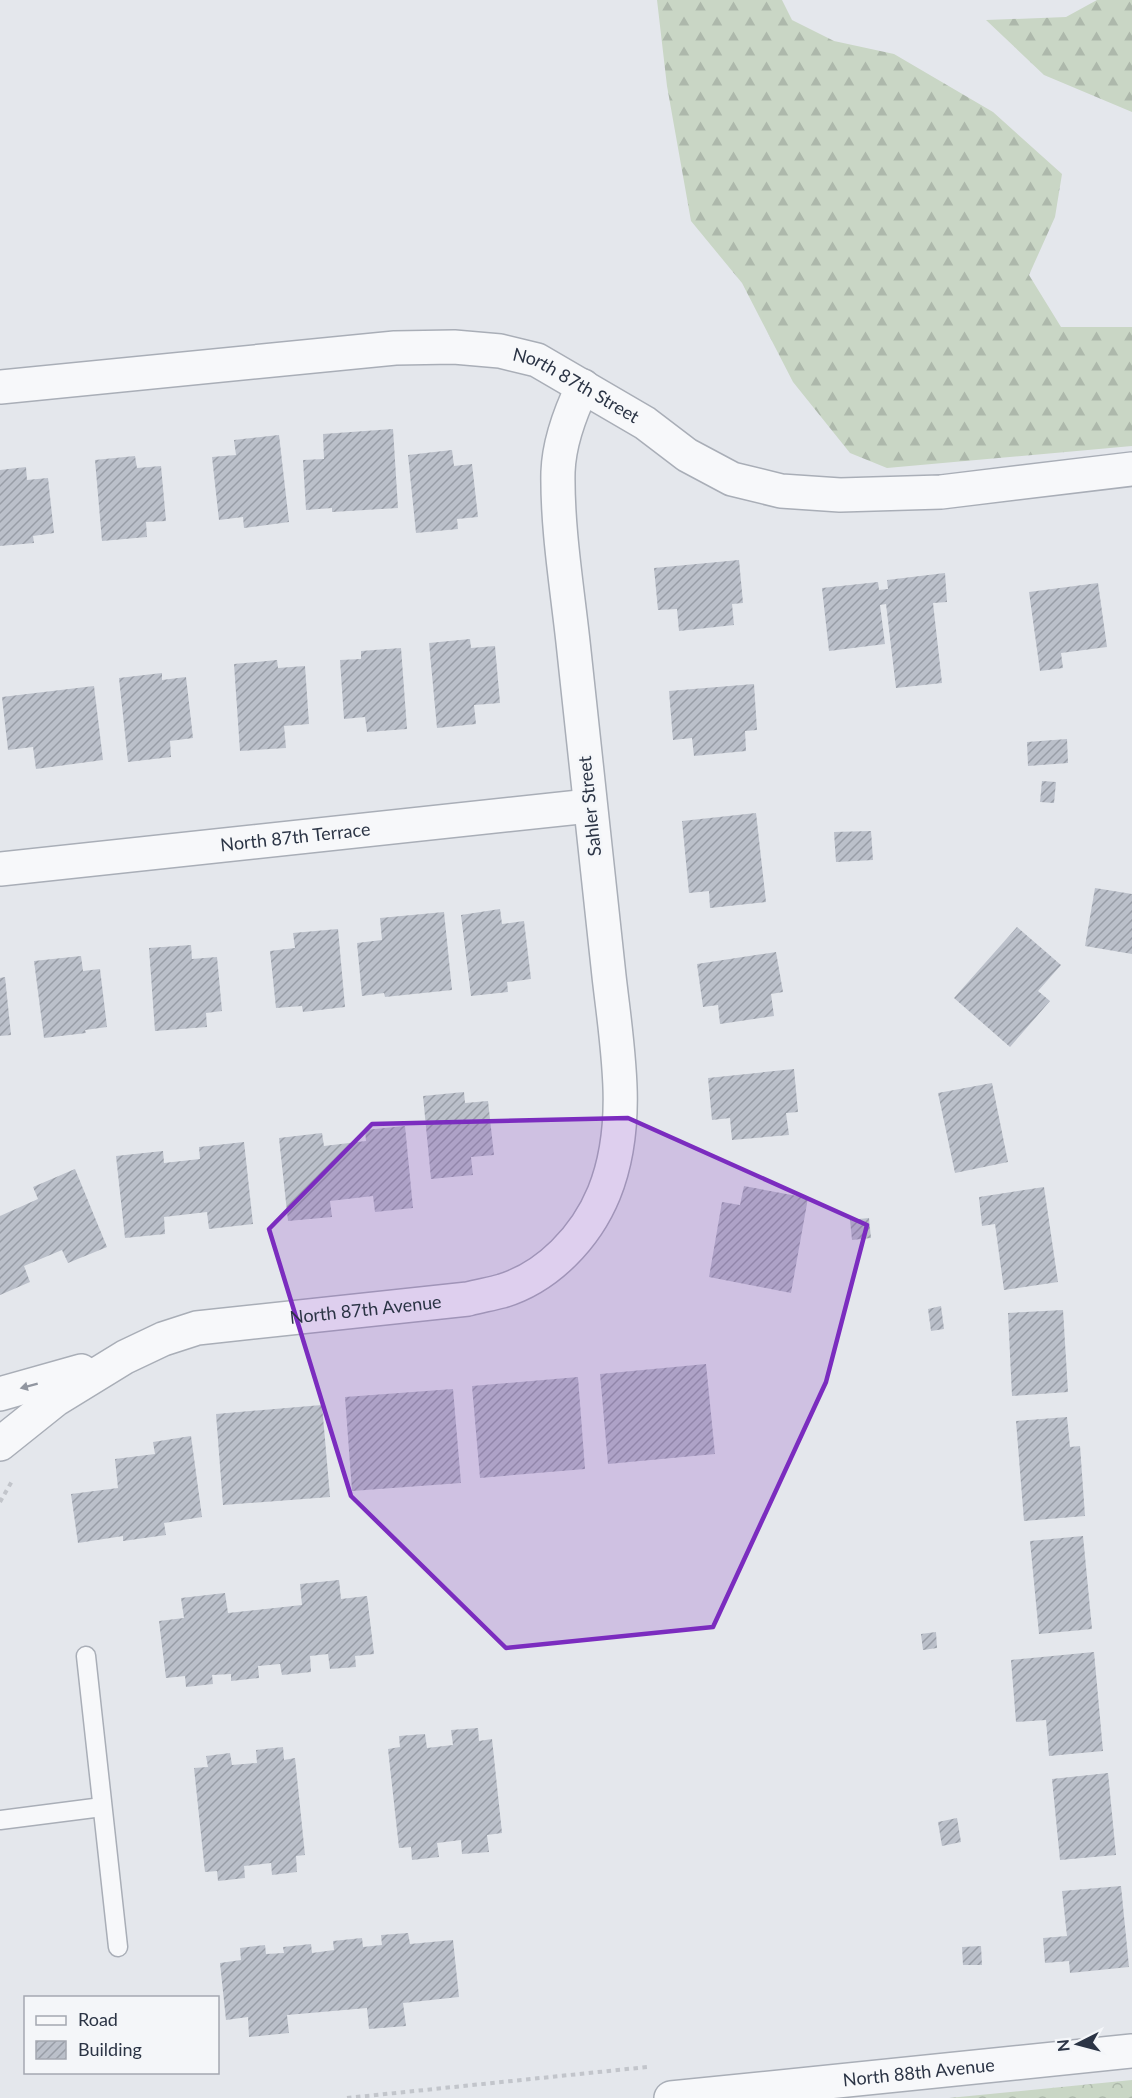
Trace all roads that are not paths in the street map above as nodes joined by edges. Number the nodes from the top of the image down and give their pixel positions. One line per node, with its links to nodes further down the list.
1 (583, 386): 2 (street, North 87th Street); 3 (street, North 87th Street); 4 (street, Sahler Street)
2 (0, 387)
3 (1132, 469)
4 (589, 806): 5 (street, North 87th Terrace); 6 (street, Sahler Street)
5 (0, 869)
6 (589, 1224): 7 (street, North 87th Avenue)
7 (125, 1357): 8 (street, North 87th Avenue, one-way to 8); 9 (street, North 87th Avenue)
8 (0, 1394)
9 (0, 1444)
10 (86, 1656): 11 (lane)
11 (102, 1807): 12 (lane); 13 (lane)
12 (0, 1820)
13 (118, 1947)
14 (1132, 2051): 15 (street, North 88th Avenue)
15 (671, 2098)

